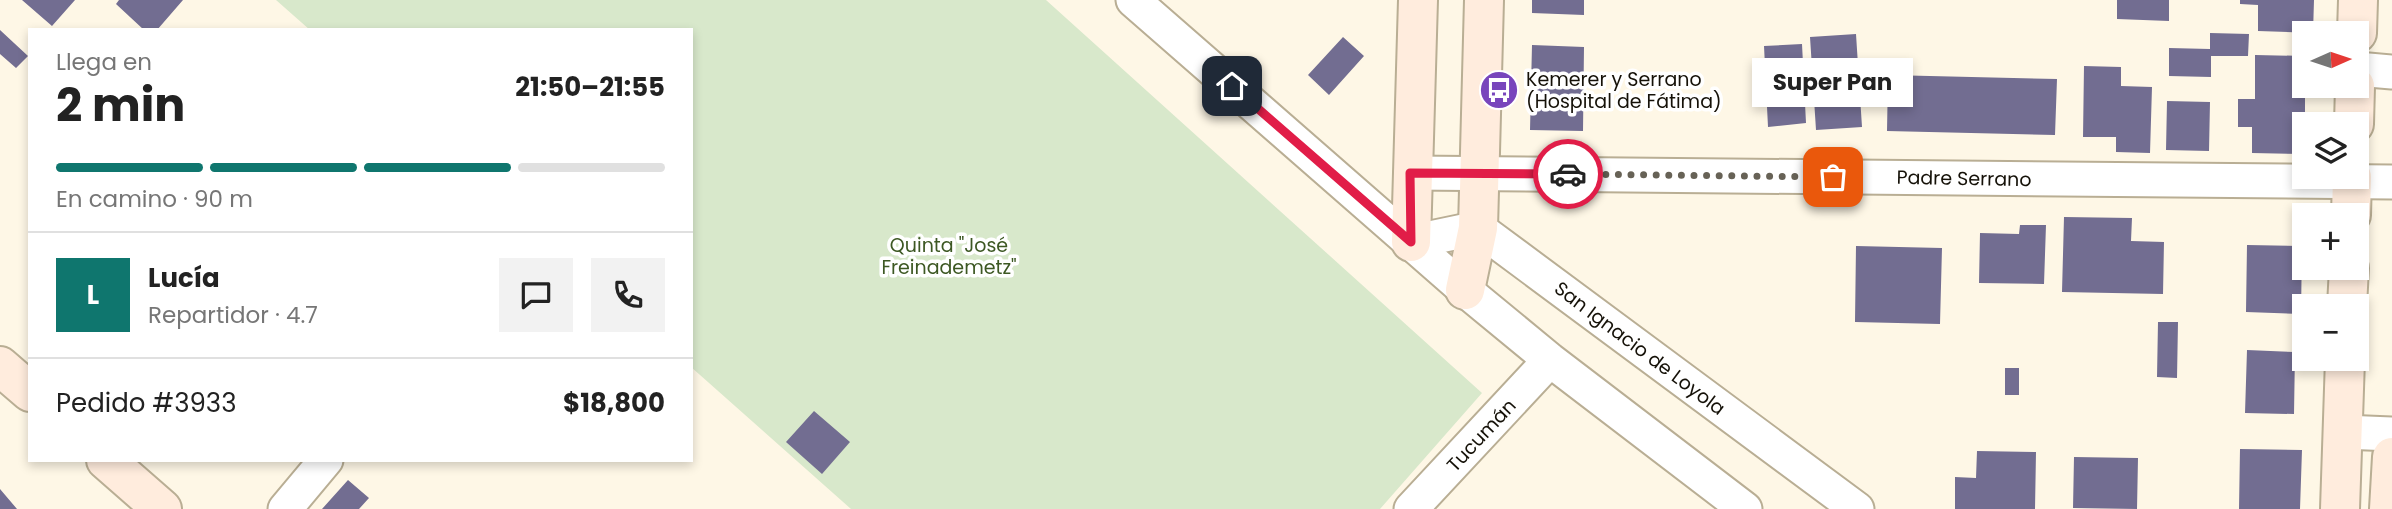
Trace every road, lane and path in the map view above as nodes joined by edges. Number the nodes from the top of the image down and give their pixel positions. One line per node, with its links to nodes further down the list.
1 (1133, 0): 13 (street)
2 (1418, 0): 8 (main road)
3 (1484, 0): 9 (main road)
4 (2358, 0): 5 (main road)
5 (2357, 21)
6 (2370, 70): 7 (street)
7 (2392, 72)
8 (1410, 173): 9 (street, Padre Serrano); 13 (main road)
9 (1478, 173): 11 (street, Padre Serrano); 12 (main road)
10 (2392, 182): 11 (street, Padre Serrano)
11 (2352, 191)
12 (1478, 228): 13 (street); 14 (main road); 28 (street, San Ignacio de Loyola)
13 (1411, 242): 14 (street)
14 (1465, 290): 15 (street)
15 (1550, 360): 26 (street, Tucumán); 27 (street)
16 (0, 366): 18 (main road)
17 (2346, 371): 19 (main road)
18 (28, 391)
19 (2343, 432): 20 (street); 29 (main road)
20 (2392, 434)
21 (2392, 457): 30 (main road)
22 (108, 462): 24 (main road)
23 (324, 462): 25 (street)
24 (162, 509)
25 (285, 509)
26 (1411, 509)
27 (1745, 509)
28 (1857, 509)
29 (2340, 509)
30 (2389, 509)

